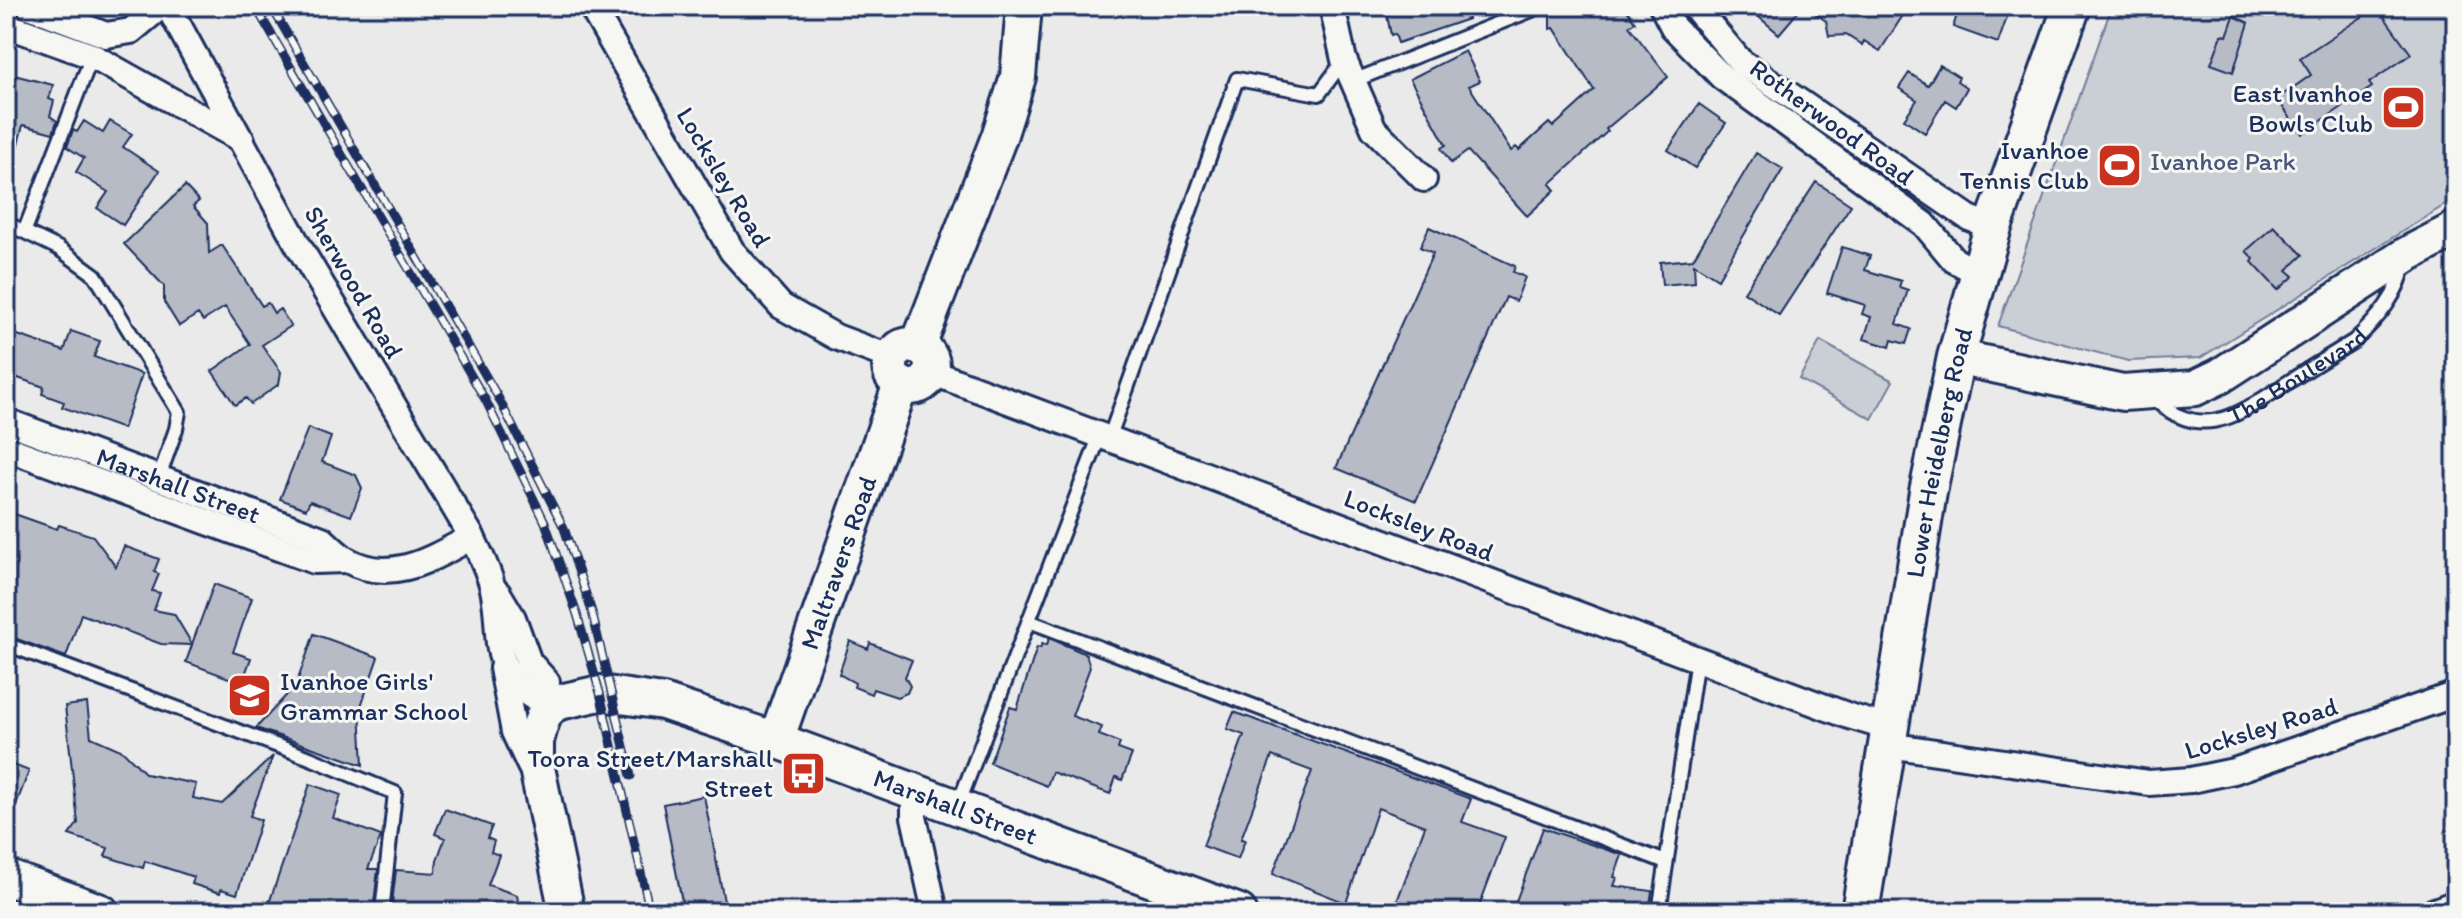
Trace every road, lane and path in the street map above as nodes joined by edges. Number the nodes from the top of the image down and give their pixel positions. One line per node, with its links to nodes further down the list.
1 (29, 6): 2 (street)
2 (161, 6)
3 (168, 6): 14 (street, Sherwood Road)
4 (591, 6): 22 (street, Locksley Road)
5 (1024, 6): 22 (street, Maltravers Road)
6 (1332, 6): 13 (street)
7 (1542, 6): 13 (lane)
8 (1662, 6): 20 (street, Rotherwood Road)
9 (1694, 6): 17 (street, Rotherwood Road)
10 (2072, 6): 17 (main road, Lower Heidelberg Road)
11 (6, 25): 12 (street)
12 (92, 56): 14 (street); 19 (lane)
13 (1348, 70): 15 (street); 24 (lane)
14 (242, 140): 27 (street, Sherwood Road)
15 (1424, 179)
16 (6, 223): 19 (lane)
17 (1993, 227): 20 (main road, Lower Heidelberg Road)
18 (2456, 229): 21 (street, The Boulevard)
19 (25, 230): 26 (lane)
20 (1978, 273): 21 (main road, Lower Heidelberg Road)
21 (1956, 357): 36 (main road, Lower Heidelberg Road)
22 (910, 365): 24 (street, Locksley Road); 37 (street, Maltravers Road)
23 (6, 421): 26 (street, Marshall Street)
24 (1104, 437): 30 (lane); 33 (street, Locksley Road)
25 (6, 448): 28 (street, Marshall Street)
26 (159, 477): 28 (street, Marshall Street)
27 (472, 537): 28 (street, Marshall Street); 29 (street, Sherwood Road)
28 (346, 560)
29 (492, 585): 32 (street, Sherwood Road); 35 (street, Sherwood Road)
30 (1029, 621): 40 (lane); 41 (lane)
31 (6, 644): 45 (lane)
32 (500, 646): 35 (street, Sherwood Road); 38 (street)
33 (1697, 659): 36 (street, Locksley Road); 41 (lane)
34 (2456, 694): 36 (street, Locksley Road)
35 (543, 695): 37 (street, Marshall Street); 38 (street)
36 (1888, 737): 50 (main road, Lower Heidelberg Road)
37 (776, 740): 39 (street, Marshall Street)
38 (539, 775): 46 (street)
39 (914, 792): 40 (street, Marshall Street); 47 (street)
40 (957, 808): 48 (street, Marshall Street)
41 (1666, 862): 49 (lane)
42 (6, 877): 44 (street)
43 (2456, 903): 51 (street)
44 (101, 912)
45 (382, 912)
46 (567, 912)
47 (935, 912)
48 (1239, 912)
49 (1659, 912)
50 (1860, 912)
51 (2432, 912)

